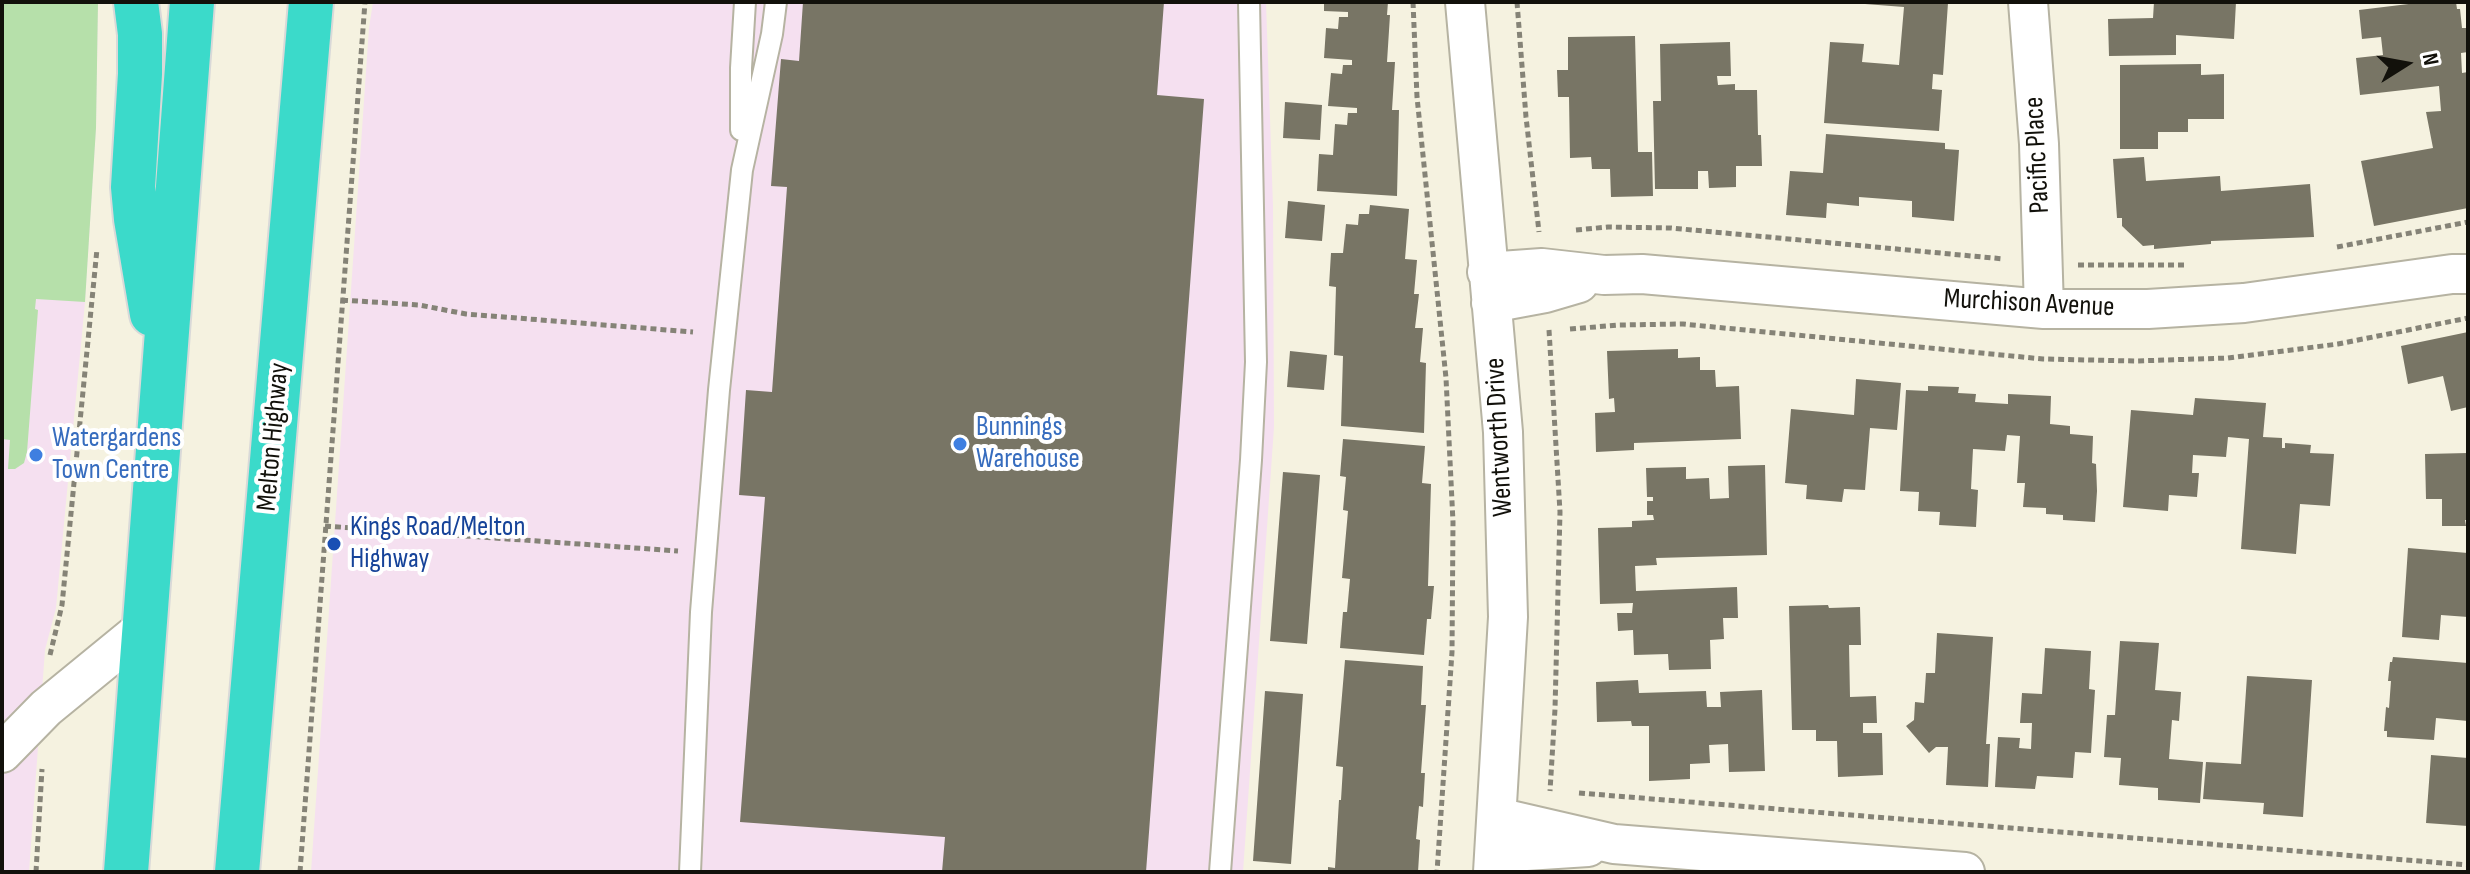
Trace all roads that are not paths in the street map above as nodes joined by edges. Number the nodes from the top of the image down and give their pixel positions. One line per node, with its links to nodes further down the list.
1 (136, 2): 13 (highway)
2 (192, 2): 13 (highway)
3 (311, 2): 18 (highway, Melton Highway)
4 (745, 2): 9 (lane)
5 (776, 2): 9 (lane)
6 (1249, 2): 21 (lane)
7 (1465, 2): 11 (street, Wentworth Drive)
8 (2028, 2): 12 (street, Pacific Place)
9 (742, 170): 20 (lane)
10 (2463, 271): 12 (street, Murchison Avenue)
11 (1489, 288): 12 (street, Murchison Avenue); 17 (street, Wentworth Drive)
12 (2044, 309)
13 (164, 383): 14 (highway)
14 (145, 627): 15 (street); 19 (highway)
15 (2, 753)
16 (1614, 844): 17 (street); 17 (street); 22 (street)
17 (1495, 847)
18 (238, 868)
19 (126, 872)
20 (690, 872)
21 (1220, 872)
22 (1965, 872)

